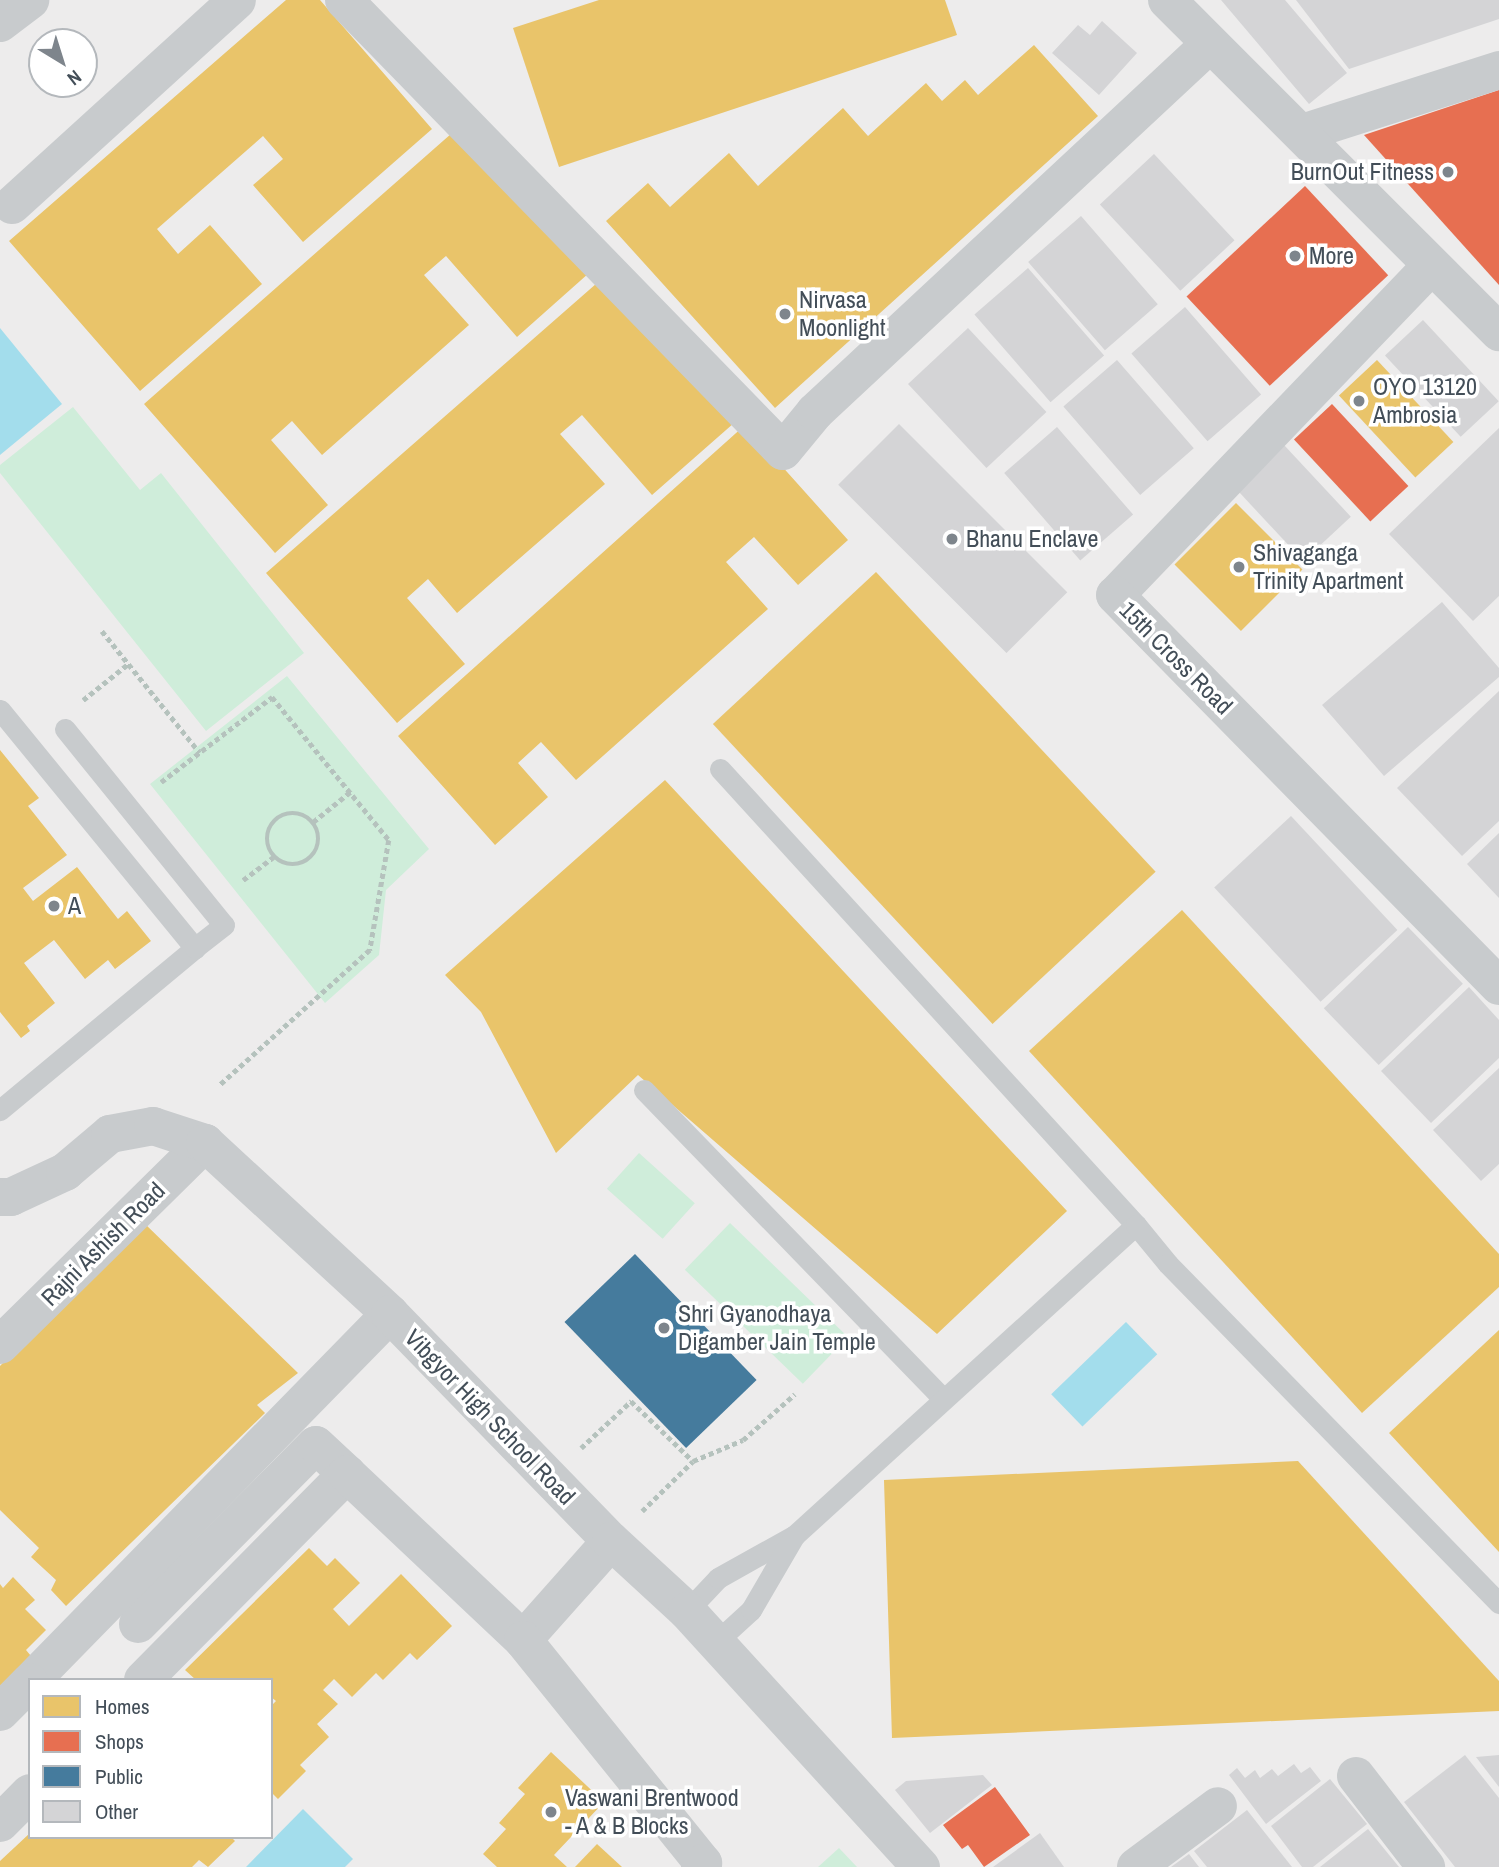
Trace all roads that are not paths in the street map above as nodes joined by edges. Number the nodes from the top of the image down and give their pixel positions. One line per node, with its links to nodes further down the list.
1 (30, 0): 5 (street)
2 (237, 0): 9 (street)
3 (344, 0): 6 (street)
4 (1167, 0): 6 (street)
5 (0, 23)
6 (1210, 44): 8 (street)
7 (1499, 70): 8 (street)
8 (1302, 134): 10 (street)
9 (12, 205)
10 (1431, 265): 11 (street); 16 (street, 15th Cross Road)
11 (1499, 332)
12 (0, 710): 15 (lane)
13 (65, 729): 15 (lane)
14 (720, 769): 21 (lane)
15 (195, 948): 18 (lane)
16 (1499, 986)
17 (643, 1090): 24 (lane)
18 (0, 1110)
19 (205, 1143): 20 (street, Vibgyor High School Road); 22 (street, Vibgyor High School Road); 23 (street, Rajni Ashish Road)
20 (0, 1197)
21 (1136, 1225): 24 (lane); 28 (lane)
22 (390, 1314): 27 (street, Vibgyor High School Road); 33 (street)
23 (0, 1345)
24 (942, 1398): 26 (lane)
25 (347, 1474): 30 (street); 31 (street); 34 (street)
26 (795, 1535): 29 (lane); 32 (lane)
27 (611, 1541): 29 (street, Vibgyor High School Road); 31 (street)
28 (1499, 1603)
29 (687, 1611): 32 (street, Vibgyor High School Road)
30 (138, 1624)
31 (523, 1640): 41 (street)
32 (716, 1642): 42 (street, Vibgyor High School Road)
33 (34, 1678)
34 (144, 1678)
35 (28, 1684): 36 (street)
36 (0, 1712)
37 (1356, 1776): 44 (street)
38 (28, 1795): 40 (street)
39 (1218, 1806): 43 (street)
40 (0, 1823)
41 (703, 1866)
42 (921, 1867)
43 (1136, 1867)
44 (1426, 1867)

